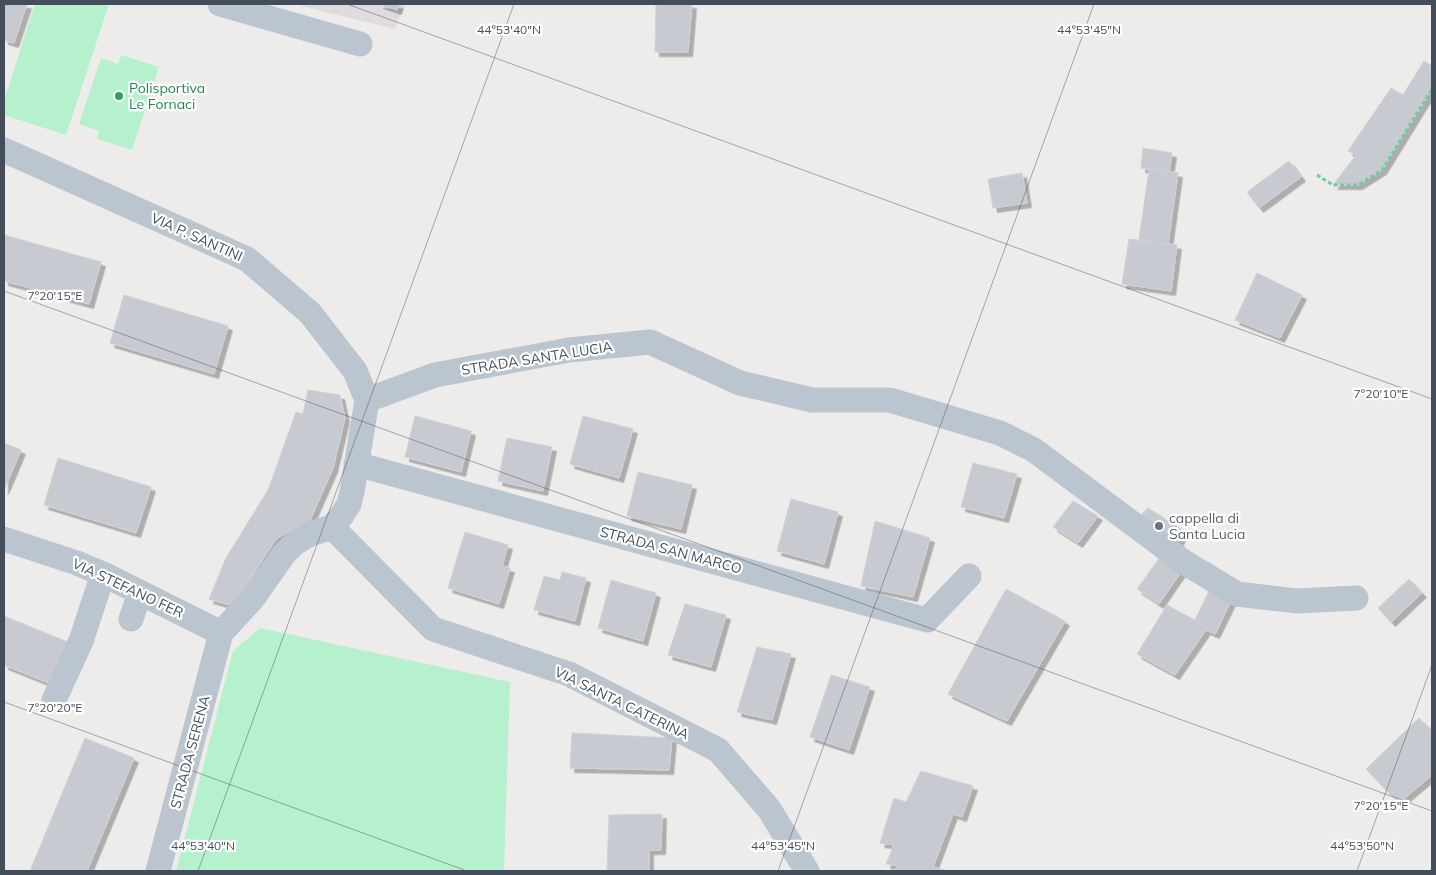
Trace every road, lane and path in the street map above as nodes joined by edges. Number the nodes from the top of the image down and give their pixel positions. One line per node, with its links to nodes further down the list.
1 (220, 4): 2 (street)
2 (360, 44)
3 (1432, 89): 5 (path)
4 (4, 150): 6 (street, VIA P. SANTINI)
5 (1317, 175)
6 (367, 400): 7 (street); 13 (street, STRADA SANTA LUCIA)
7 (356, 464): 8 (street); 11 (street, STRADA SAN MARCO)
8 (332, 527): 15 (street); 18 (street, VIA SANTA CATERINA)
9 (4, 539): 10 (street, VIA STEFANO FER)
10 (103, 574): 12 (street, VIA STEFANO FER); 16 (street)
11 (969, 576)
12 (140, 593): 14 (street); 15 (street, VIA STEFANO FER)
13 (1356, 598)
14 (132, 619)
15 (221, 633): 17 (street, STRADA SERENA)
16 (54, 700)
17 (158, 871)
18 (807, 871)

